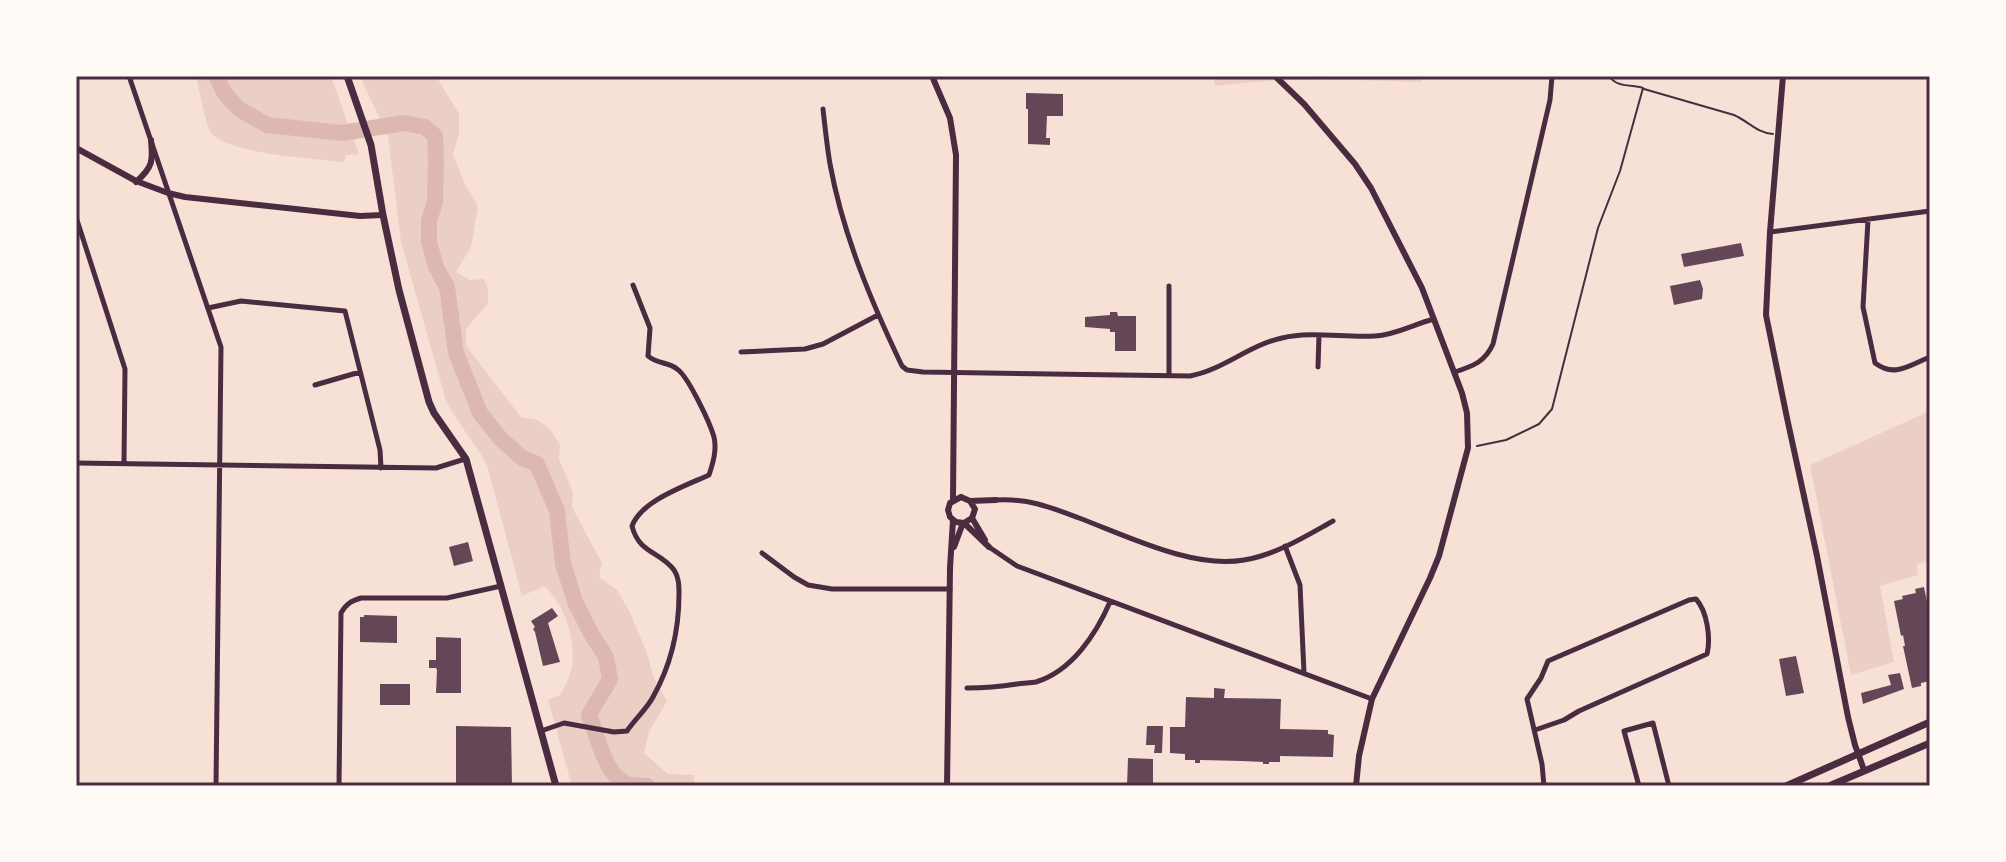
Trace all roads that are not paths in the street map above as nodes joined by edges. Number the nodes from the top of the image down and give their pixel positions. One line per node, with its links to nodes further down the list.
1 (129, 76): 8 (street)
2 (347, 76): 13 (main road)
3 (932, 76): 27 (street)
4 (1275, 76): 21 (street)
5 (1552, 76): 28 (street)
6 (1783, 76): 16 (street)
7 (823, 109): 20 (street)
8 (151, 140): 10 (street); 11 (street)
9 (76, 148): 10 (street)
10 (136, 182): 11 (street)
11 (168, 193): 13 (street); 19 (street)
12 (1930, 211): 15 (street)
13 (383, 215): 31 (main road)
14 (76, 217): 33 (street)
15 (1868, 220): 16 (street); 24 (street)
16 (1770, 232): 62 (street)
17 (633, 285): 60 (street)
18 (1169, 286): 29 (street)
19 (208, 308): 26 (street); 34 (street)
20 (878, 315): 23 (street); 27 (street)
21 (1435, 319): 22 (street); 28 (street)
22 (1319, 335): 25 (street); 29 (street)
23 (741, 352)
24 (1930, 357)
25 (1318, 367)
26 (360, 372): 30 (street); 35 (street)
27 (953, 372): 29 (street); 36 (street)
28 (1455, 372): 57 (street)
29 (1169, 375)
30 (315, 385)
31 (466, 459): 35 (street); 52 (main road)
32 (76, 463): 33 (street)
33 (124, 463): 34 (street)
34 (220, 466): 35 (street); 64 (street)
35 (381, 468)
36 (953, 473): 37 (street); 38 (street)
37 (961, 497): 38 (street); 40 (street)
38 (953, 500): 43 (street)
39 (996, 500): 40 (street); 41 (street); 48 (street)
40 (970, 501): 41 (street)
41 (975, 509): 42 (street)
42 (972, 518): 45 (street); 49 (street)
43 (953, 520): 45 (street); 51 (street)
44 (1333, 521): 48 (street)
45 (964, 523): 46 (street); 47 (street)
46 (977, 535): 47 (street); 49 (street)
47 (955, 544): 51 (street)
48 (1285, 546): 55 (street)
49 (989, 547): 54 (street)
50 (762, 553): 53 (street)
51 (951, 555): 53 (street)
52 (502, 585): 60 (main road); 65 (street)
53 (950, 589): 67 (street)
54 (1110, 602): 55 (street); 56 (street)
55 (1304, 673): 57 (street)
56 (967, 688)
57 (1372, 699): 68 (street)
58 (1930, 722): 62 (main road)
59 (1535, 730): 59 (street); 69 (street)
60 (541, 731): 66 (main road)
61 (1930, 743): 63 (main road)
62 (1858, 754): 63 (street); 72 (main road)
63 (1864, 770): 73 (main road)
64 (216, 786)
65 (339, 786)
66 (556, 786)
67 (947, 786)
68 (1356, 786)
69 (1544, 786)
70 (1639, 786): 71 (street)
71 (1669, 786)
72 (1786, 786)
73 (1829, 786)

